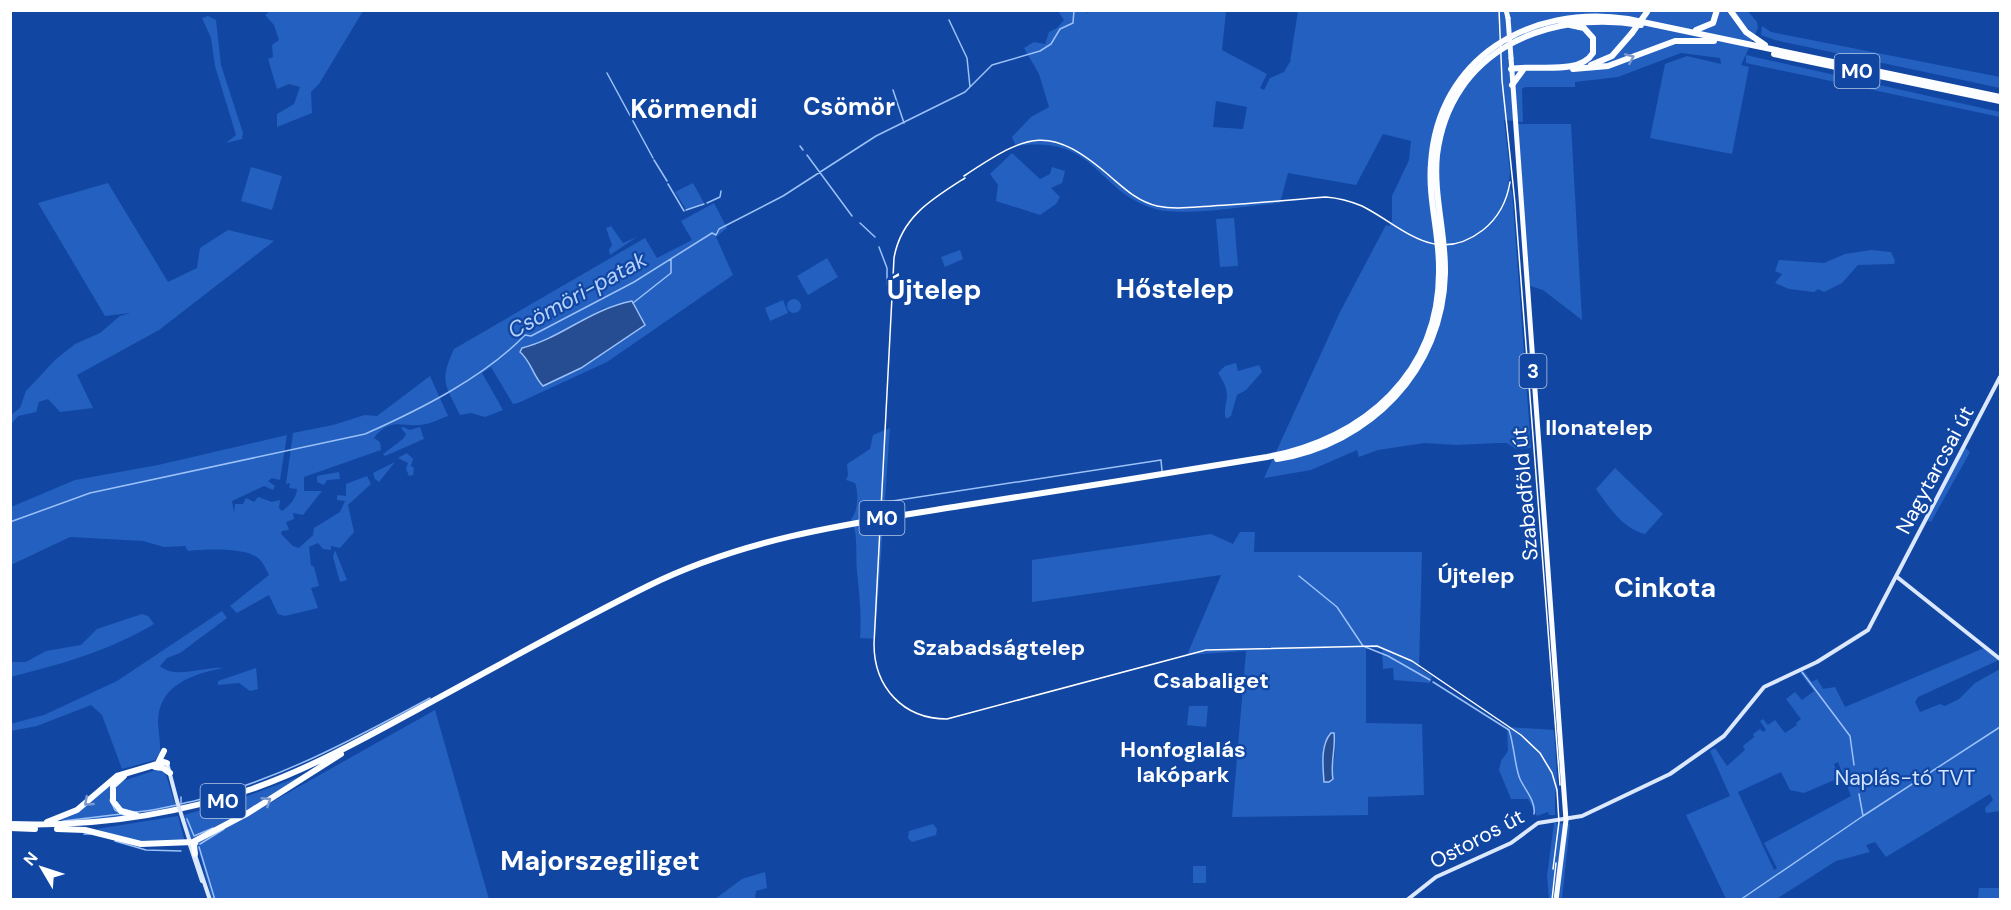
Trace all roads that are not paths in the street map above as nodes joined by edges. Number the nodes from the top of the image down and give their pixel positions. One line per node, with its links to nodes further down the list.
1 (1508, 10): 9 (main road, 3, bridge)
2 (1717, 10): 6 (highway)
3 (1730, 10): 8 (highway)
4 (1648, 11): 10 (highway, bridge)
5 (1552, 26): 7 (highway, M0); 10 (highway); 19 (highway, M0)
6 (1680, 30): 8 (highway, M0); 23 (highway, M0)
7 (1714, 41): 10 (highway, one-way to 7); 14 (highway, M0)
8 (1788, 52): 14 (highway, M0)
9 (1511, 59): 11 (main road, 3); 12 (highway)
10 (1572, 67): 12 (highway)
11 (1511, 69): 12 (highway); 13 (main road, 3)
12 (1522, 69): 13 (highway)
13 (1512, 85): 24 (main road, Szabadföld út / 3)
14 (2001, 99)
15 (2001, 377): 16 (main road, Nagytarcsai út)
16 (1897, 577): 17 (main road); 24 (main road, Nagytarcsai út)
17 (2001, 659)
18 (164, 751): 21 (highway)
19 (341, 754): 27 (highway, M0); 28 (highway, one-way to 19)
20 (167, 763): 21 (highway); 22 (main road)
21 (155, 766): 22 (highway); 23 (highway); 25 (highway, one-way to 25)
22 (170, 773): 29 (main road, bridge)
23 (152, 815): 25 (highway, M0)
24 (1566, 820): 33 (main road, Ostoros út); 34 (main road, Szabadföld út / 3)
25 (26, 825): 26 (highway, M0)
26 (10, 826): 27 (highway, M0)
27 (64, 829): 30 (highway)
28 (198, 840): 29 (highway); 31 (highway)
29 (189, 842): 30 (highway); 31 (main road)
30 (177, 844): 31 (highway)
31 (193, 852): 32 (main road)
32 (210, 900)
33 (1407, 900)
34 (1556, 900)

